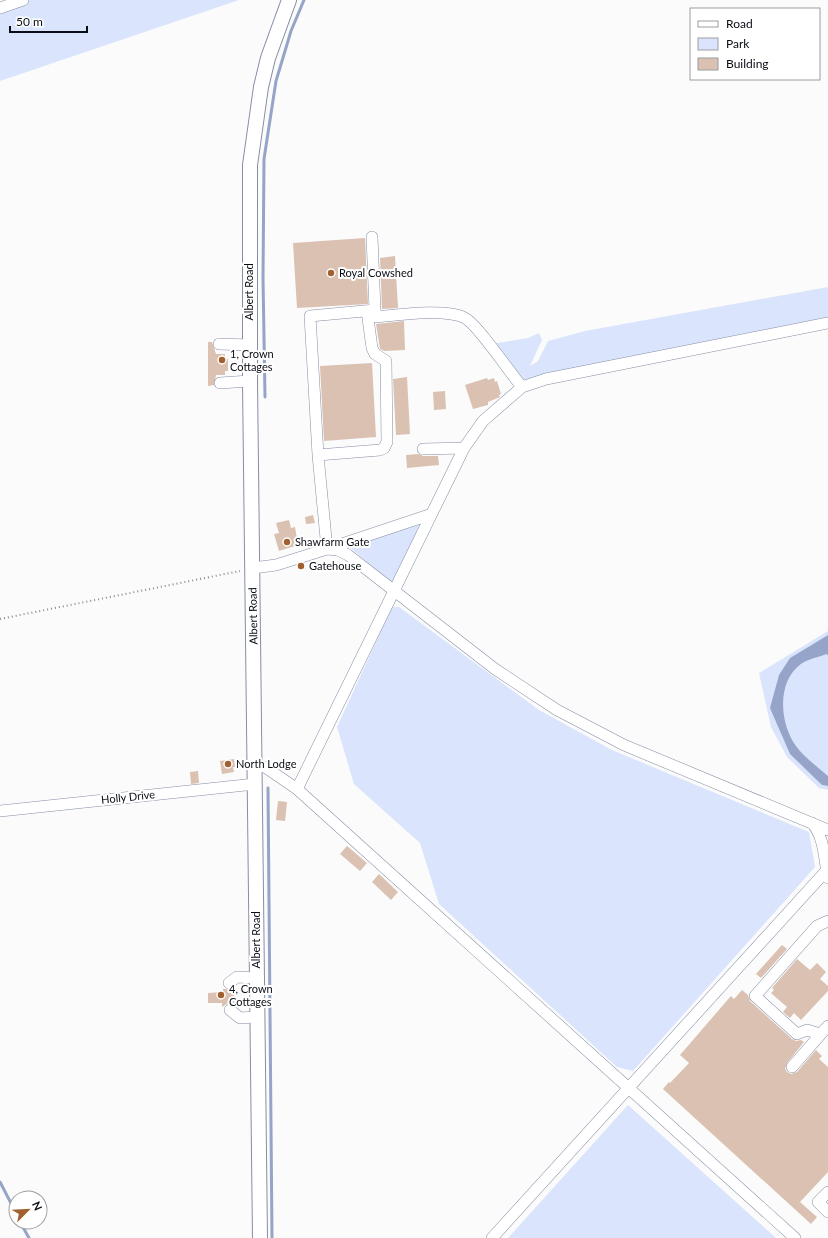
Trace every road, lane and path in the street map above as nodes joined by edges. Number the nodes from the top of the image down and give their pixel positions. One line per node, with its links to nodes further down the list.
1 (23, 0): 3 (lane)
2 (289, 0): 8 (main road, Albert Road)
3 (0, 8)
4 (372, 237): 5 (lane)
5 (371, 311): 11 (lane); 14 (lane); 14 (lane)
6 (828, 323): 11 (lane)
7 (219, 344): 8 (lane)
8 (250, 345): 9 (main road, Albert Road)
9 (250, 381): 10 (lane); 17 (main road, Albert Road)
10 (220, 383)
11 (522, 387): 12 (lane)
12 (464, 448): 13 (lane); 15 (lane)
13 (423, 449)
14 (318, 455): 16 (lane)
15 (429, 515): 16 (lane); 18 (lane)
16 (327, 549): 17 (lane); 18 (lane)
17 (253, 568): 19 (path); 20 (main road, Albert Road)
18 (394, 592): 22 (lane); 24 (lane)
19 (0, 619)
20 (255, 766): 21 (main road, Albert Road); 22 (lane)
21 (255, 784): 23 (lane, Holly Drive); 28 (main road, Albert Road)
22 (297, 789): 34 (lane)
23 (0, 811)
24 (812, 824): 25 (lane); 26 (lane)
25 (828, 830)
26 (827, 876): 34 (lane)
27 (828, 920): 32 (lane)
28 (257, 978): 29 (lane); 31 (main road, Albert Road)
29 (229, 983)
30 (230, 1010): 31 (lane)
31 (257, 1017): 37 (main road, Albert Road)
32 (825, 1033): 33 (lane)
33 (792, 1067)
34 (629, 1089): 38 (lane); 39 (lane)
35 (828, 1192): 36 (lane)
36 (828, 1212)
37 (260, 1238)
38 (492, 1238)
39 (795, 1238)

